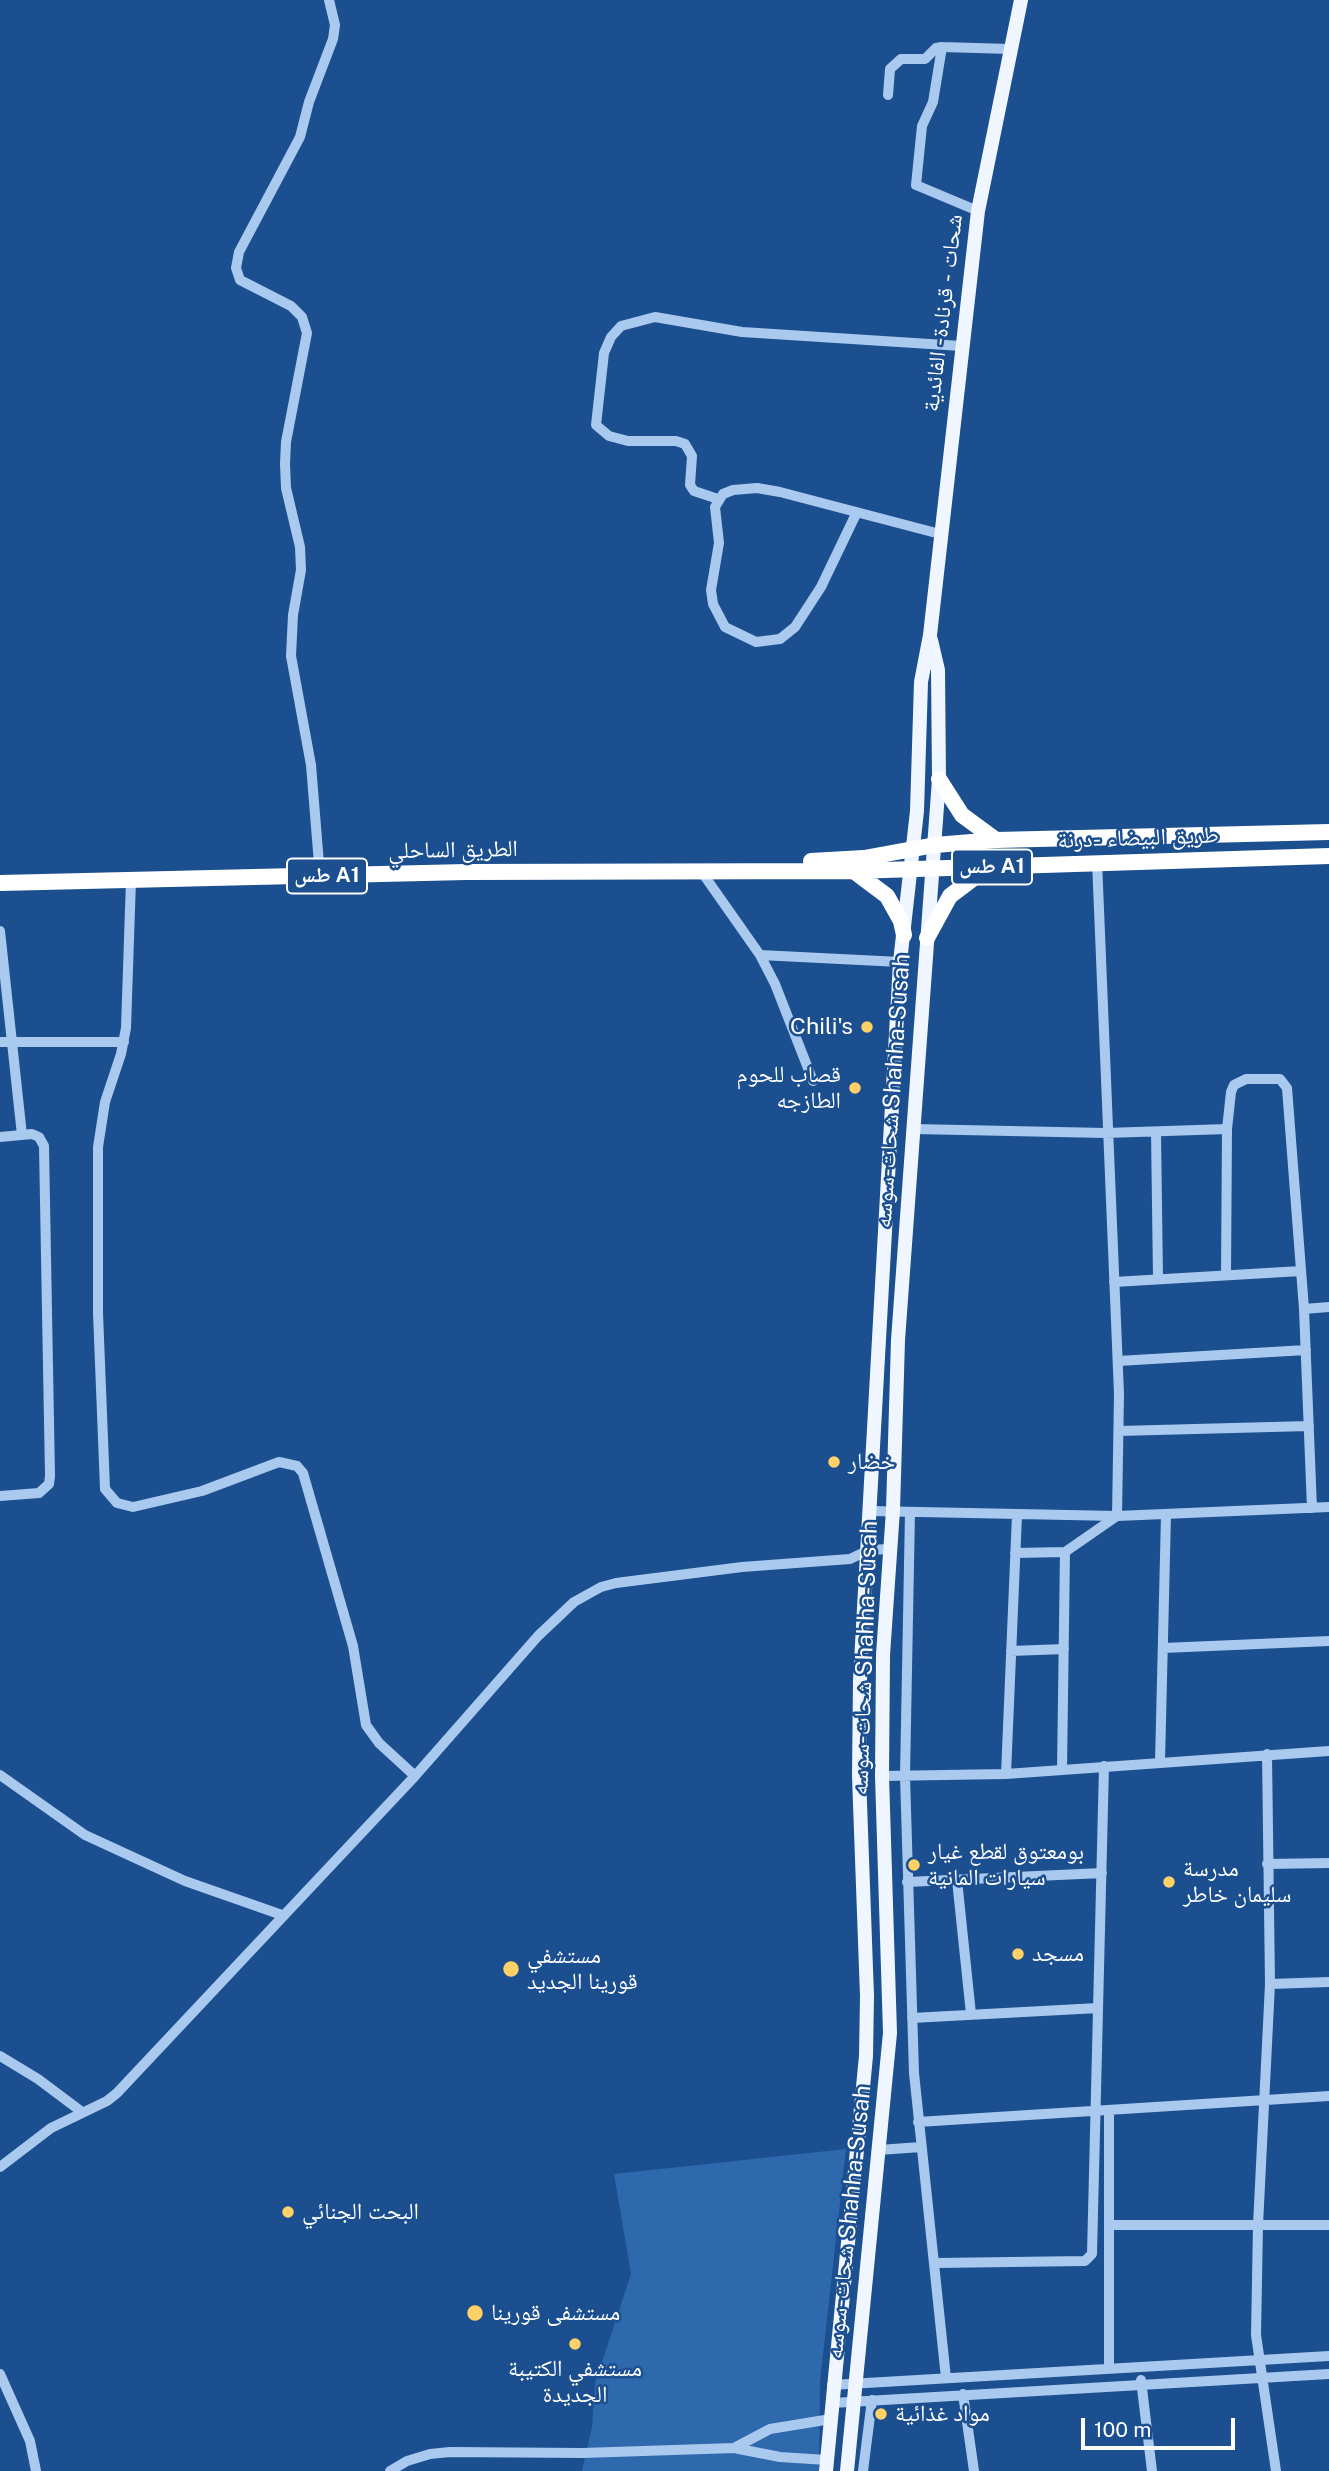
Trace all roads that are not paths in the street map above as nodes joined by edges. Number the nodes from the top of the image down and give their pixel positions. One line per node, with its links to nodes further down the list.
1 (329, 0): 25 (street)
2 (1021, 0): 4 (main road, شحات - قرنادة- الفائدية)
3 (942, 47): 4 (street); 5 (street); 6 (street)
4 (1010, 49): 6 (main road, شحات - قرنادة- الفائدية)
5 (888, 95)
6 (978, 211): 7 (main road, شحات - قرنادة- الفائدية)
7 (961, 346): 8 (street); 10 (main road, شحات - قرنادة- الفائدية)
8 (718, 499): 9 (street); 9 (street)
9 (856, 514): 10 (street)
10 (940, 534): 11 (main road, شحات - قرنادة- الفائدية)
11 (930, 635): 12 (main road, شحات-سوسه Shahha-Susah); 16 (main road, شحات-سوسه Shahha-Susah)
12 (939, 779): 14 (highway); 15 (main road, شحات-سوسه Shahha-Susah)
13 (1329, 832): 14 (highway, طريق البيضاء -درنة / طس A1)
14 (996, 840): 15 (highway, طريق البيضاء -درنة / طس A1)
15 (935, 845): 16 (highway, طريق البيضاء -درنة / طس A1); 21 (main road, شحات-سوسه Shahha-Susah)
16 (913, 849): 20 (main road, شحات-سوسه Shahha-Susah); 22 (highway, طريق البيضاء -درنة)
17 (1329, 856): 18 (highway, طريق البيضاء -درنة / طس A1)
18 (1097, 861): 19 (highway, طريق البيضاء -درنة / طس A1); 40 (street)
19 (989, 867): 21 (highway, طريق البيضاء -درنة / طس A1); 30 (highway)
20 (912, 869): 21 (highway, طريق البيضاء -درنة / طس A1); 24 (highway, طريق البيضاء -درنة / طس A1); 29 (main road, شحات-سوسه Shahha-Susah)
21 (933, 869): 30 (main road, شحات-سوسه Shahha-Susah)
22 (655, 870): 23 (highway, طريق البيضاء -درنة / طس A1); 25 (highway, الطريق الساحلي / طس A1)
23 (701, 871): 24 (highway, طريق البيضاء -درنة / طس A1); 31 (street)
24 (853, 871): 29 (highway)
25 (320, 876): 26 (highway, الطريق الساحلي / طس A1)
26 (131, 880): 27 (highway, الطريق الساحلي / طس A1); 33 (street)
27 (0, 883)
28 (0, 931): 35 (street)
29 (904, 935): 32 (main road, شحات-سوسه Shahha-Susah)
30 (927, 938): 37 (main road, شحات-سوسه Shahha-Susah)
31 (760, 955): 32 (street); 36 (street)
32 (900, 962): 57 (main road, شحات-سوسه Shahha-Susah)
33 (124, 1041): 35 (street); 77 (street)
34 (0, 1042): 35 (street)
35 (12, 1042): 41 (street)
36 (813, 1081)
37 (914, 1129): 40 (street); 56 (main road, شحات-سوسه Shahha-Susah)
38 (1227, 1129): 39 (street); 43 (street); 44 (street)
39 (1156, 1132): 40 (street); 45 (street)
40 (1106, 1133): 46 (street)
41 (22, 1135): 42 (street); 53 (street)
42 (0, 1137)
43 (1301, 1271): 44 (street); 48 (street)
44 (1226, 1275): 45 (street)
45 (1158, 1279): 46 (street)
46 (1114, 1282): 50 (street)
47 (1329, 1307): 48 (street)
48 (1304, 1309): 49 (street)
49 (1306, 1350): 50 (street); 51 (street)
50 (1118, 1361): 52 (street)
51 (1309, 1426): 52 (street); 55 (street)
52 (1119, 1431): 61 (street)
53 (0, 1496)
54 (1329, 1507): 55 (street)
55 (1312, 1508): 60 (street)
56 (893, 1510): 57 (street); 58 (street); 62 (main road, شحات-سوسه Shahha-Susah)
57 (870, 1511): 63 (main road, شحات-سوسه Shahha-Susah)
58 (910, 1512): 59 (street); 79 (street)
59 (1017, 1515): 61 (street); 65 (street)
60 (1166, 1515): 61 (street); 67 (street)
61 (1117, 1516): 64 (street)
62 (888, 1549): 63 (street); 78 (main road, شحات-سوسه Shahha-Susah)
63 (869, 1550): 77 (street); 115 (main road, شحات-سوسه Shahha-Susah)
64 (1065, 1552): 65 (street); 68 (street)
65 (1015, 1553): 69 (street)
66 (1329, 1641): 67 (street)
67 (1163, 1648): 72 (street)
68 (1064, 1649): 69 (street); 74 (street)
69 (1011, 1651): 75 (street)
70 (1329, 1751): 71 (street)
71 (1266, 1755): 72 (street); 81 (street)
72 (1160, 1762): 73 (street)
73 (1104, 1766): 74 (street); 82 (street)
74 (1062, 1769): 75 (street)
75 (1006, 1774): 79 (street)
76 (0, 1775): 85 (street)
77 (415, 1776): 85 (street)
78 (882, 1776): 79 (street); 99 (main road, شحات-سوسه Shahha-Susah)
79 (905, 1776): 84 (street)
80 (1329, 1863): 81 (street)
81 (1267, 1864): 87 (street)
82 (1102, 1873): 83 (street); 88 (street)
83 (957, 1880): 84 (street); 89 (street)
84 (907, 1882): 90 (street)
85 (282, 1915): 96 (street)
86 (1329, 1982): 87 (street)
87 (1270, 1984): 93 (street)
88 (1098, 2008): 89 (street); 95 (street)
89 (971, 2014): 90 (street)
90 (912, 2018): 97 (street)
91 (0, 2056): 96 (street)
92 (1329, 2096): 93 (street)
93 (1263, 2100): 94 (street); 102 (street)
94 (1109, 2110): 95 (street); 101 (street)
95 (1096, 2111): 97 (street); 104 (street)
96 (82, 2112): 100 (street)
97 (918, 2122): 98 (street)
98 (921, 2147): 99 (street); 104 (street)
99 (879, 2150): 113 (main road, شحات-سوسه Shahha-Susah)
100 (0, 2166)
101 (1109, 2225): 102 (street); 108 (street)
102 (1258, 2225): 103 (street); 106 (street)
103 (1329, 2225)
104 (936, 2263): 112 (street)
105 (1329, 2356): 106 (street)
106 (1258, 2359): 107 (street); 111 (street)
107 (1140, 2367): 108 (street); 114 (street)
108 (1109, 2368): 112 (street)
109 (0, 2374): 123 (street)
110 (1329, 2374): 111 (street)
111 (1262, 2377): 114 (street); 129 (street)
112 (946, 2378): 113 (street)
113 (855, 2384): 115 (street); 118 (main road, شحات-سوسه Shahha-Susah)
114 (1141, 2384): 116 (street); 128 (street)
115 (832, 2385): 119 (main road, شحات-سوسه Shahha-Susah)
116 (963, 2394): 117 (street); 127 (street)
117 (872, 2400): 118 (street); 126 (street)
118 (853, 2401): 119 (street); 125 (main road, شحات-سوسه Shahha-Susah)
119 (832, 2403): 120 (main road, شحات-سوسه Shahha-Susah)
120 (831, 2419): 121 (street); 122 (main road, شحات-سوسه Shahha-Susah)
121 (734, 2448): 122 (street); 124 (street)
122 (826, 2466)
123 (36, 2471)
124 (390, 2471)
125 (847, 2471)
126 (863, 2471)
127 (974, 2471)
128 (1152, 2471)
129 (1276, 2471)

